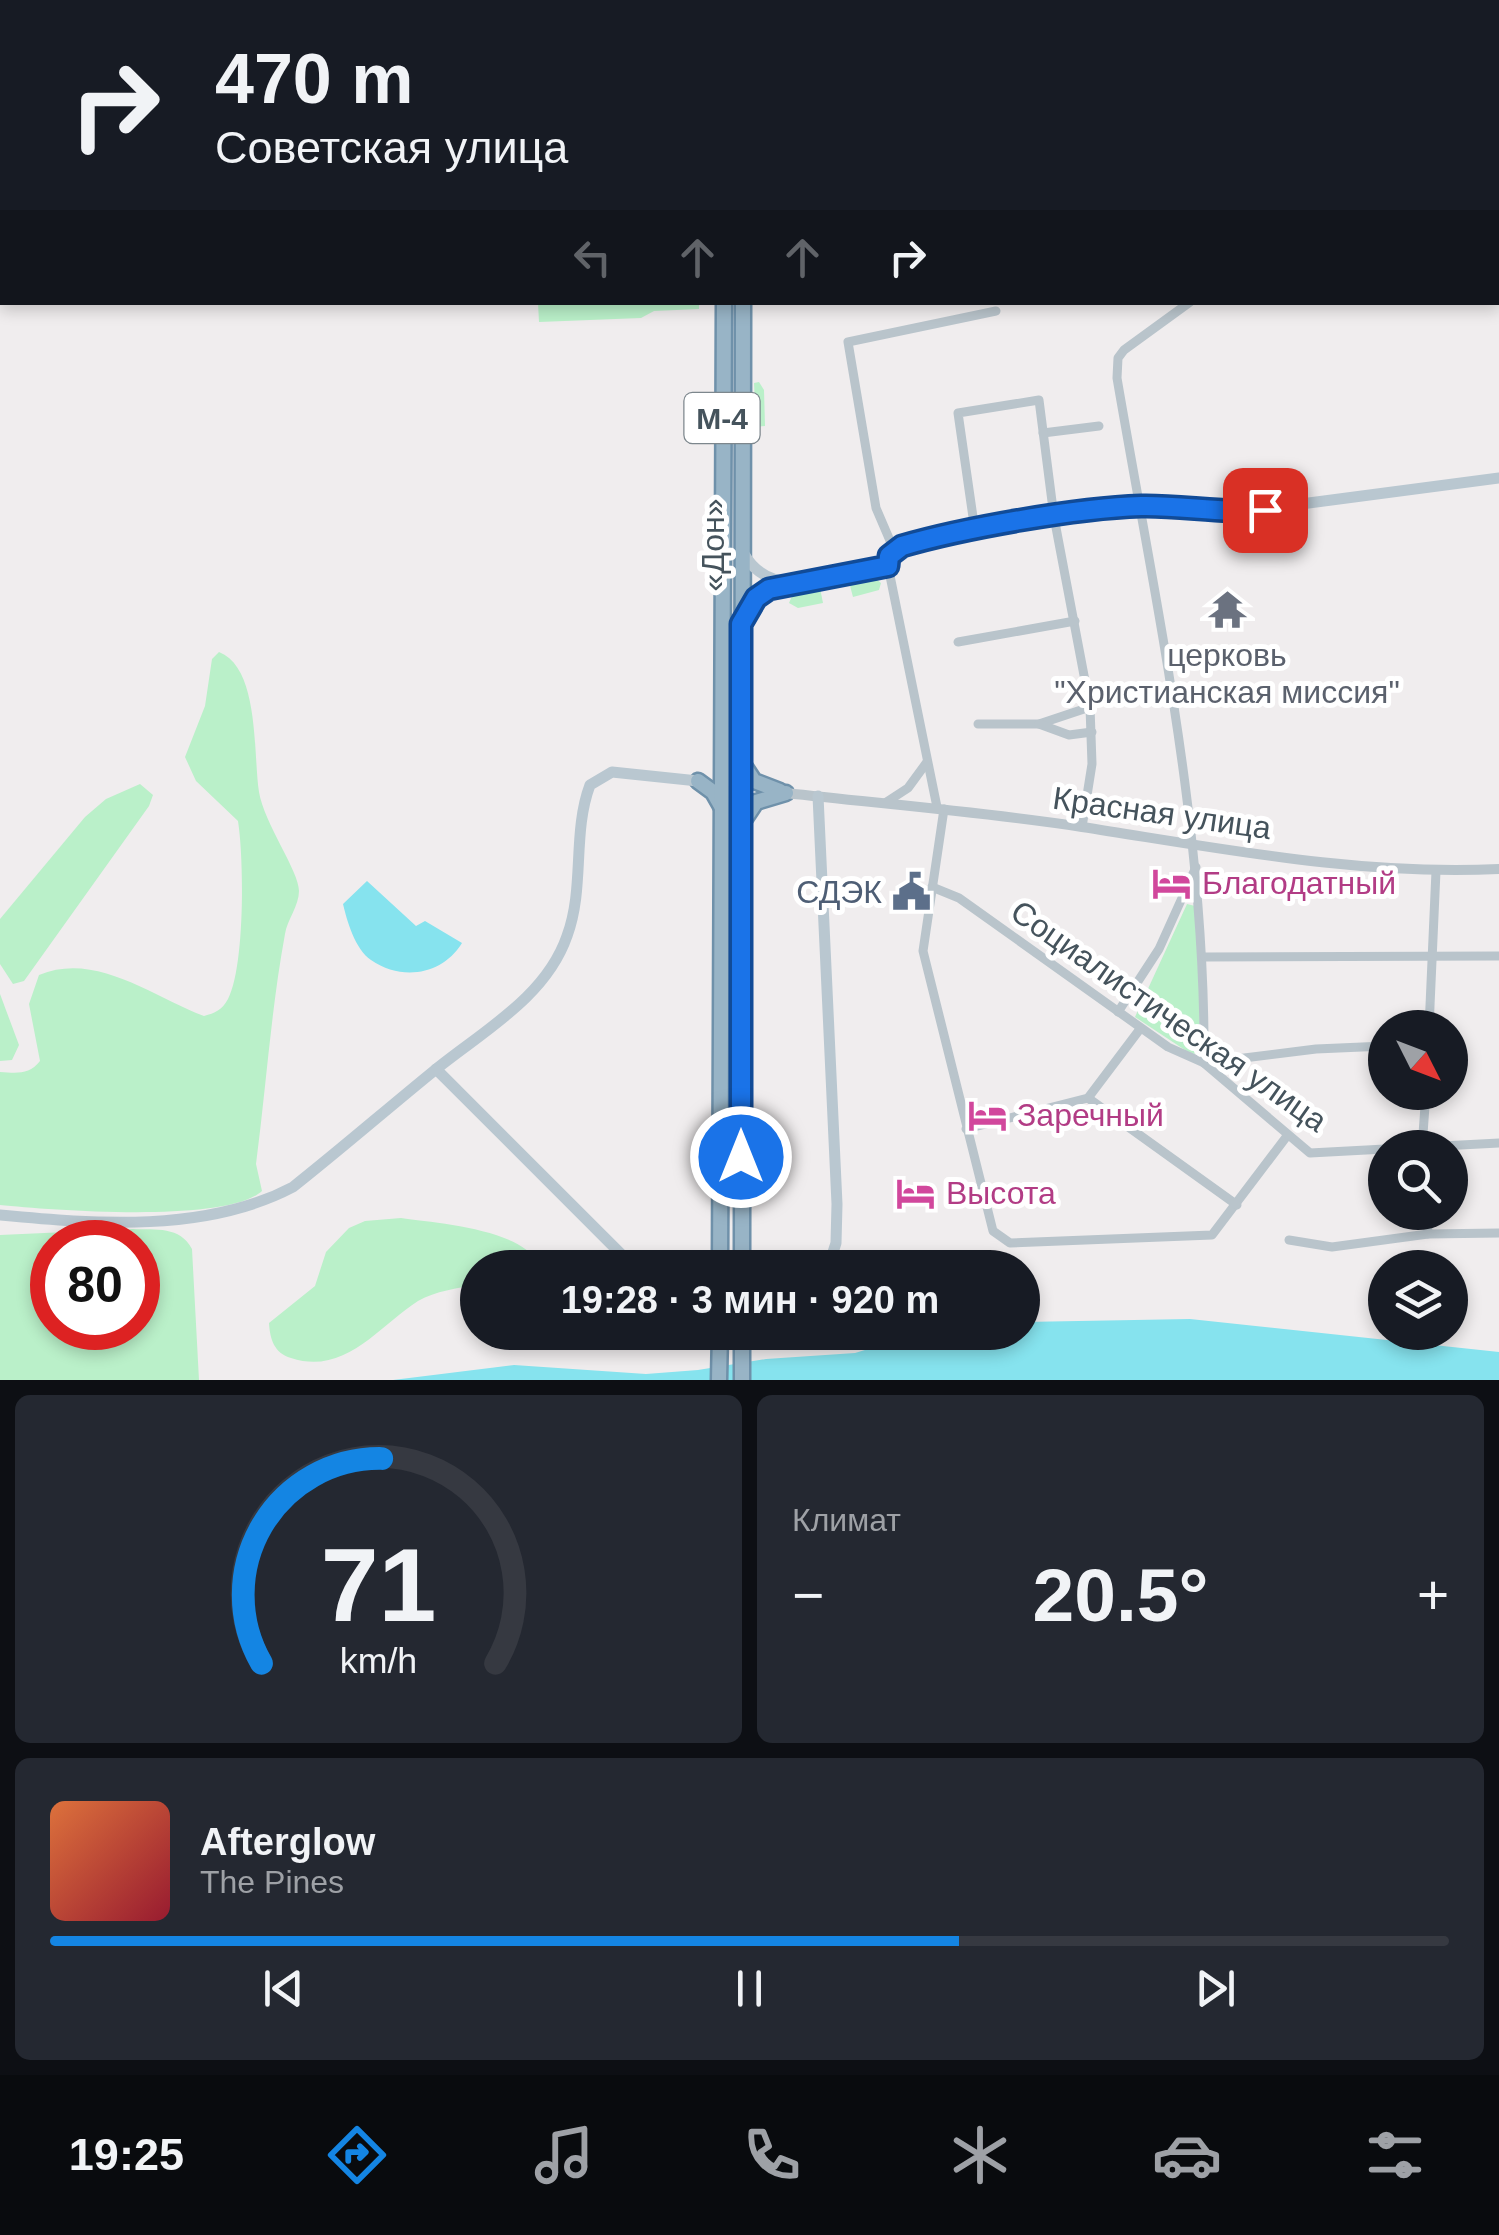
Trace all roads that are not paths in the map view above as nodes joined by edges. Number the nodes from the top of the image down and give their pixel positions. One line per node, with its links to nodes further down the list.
1 (724, 305): 21 (highway, «Дон» / М-4)
2 (744, 305): 11 (highway, «Дон» / М-4)
3 (1186, 305): 8 (street)
4 (996, 311): 12 (street)
5 (1098, 426): 6 (street)
6 (1043, 433): 9 (street); 10 (street)
7 (1499, 478): 8 (main road)
8 (1143, 506): 9 (main road); 32 (street)
9 (1054, 517): 10 (main road); 14 (street)
10 (975, 531): 12 (main road)
11 (740, 546): 13 (main road); 15 (highway, «Дон» / М-4)
12 (890, 557): 13 (main road); 23 (street)
13 (788, 584): 15 (main road)
14 (1076, 621): 16 (street); 17 (street)
15 (741, 624): 22 (highway, «Дон» / М-4)
16 (958, 642)
17 (1090, 708): 19 (street); 20 (street)
18 (978, 724): 19 (street)
19 (1039, 724): 20 (street)
20 (1092, 732): 30 (street)
21 (723, 758): 24 (highway); 29 (highway, «Дон» / М-4)
22 (741, 761): 25 (highway); 31 (highway, «Дон» / М-4)
23 (927, 762): 27 (street); 28 (street)
24 (698, 781): 29 (highway); 45 (main road)
25 (786, 793): 26 (street, Красная улица); 31 (highway)
26 (818, 796): 27 (street, Красная улица); 61 (main road)
27 (886, 803): 28 (street, Красная улица)
28 (940, 808): 30 (street, Красная улица); 36 (street)
29 (724, 812): 59 (highway, «Дон» / М-4)
30 (1082, 827): 32 (street, Красная улица)
31 (740, 828): 60 (highway, «Дон» / М-4)
32 (1195, 845): 33 (street); 35 (street, Красная улица)
33 (1197, 864): 39 (street); 41 (street)
34 (1499, 869): 35 (street, Красная улица)
35 (1436, 871): 37 (street)
36 (932, 886): 41 (street, Социалистическая улица); 47 (street)
37 (1432, 953): 38 (street); 39 (street); 40 (street)
38 (1499, 956)
39 (1205, 957): 44 (street)
40 (1430, 1010)
41 (1118, 1012): 42 (street, Социалистическая улица)
42 (1140, 1029): 44 (street, Социалистическая улица); 46 (street)
43 (1368, 1047): 44 (street)
44 (1204, 1063): 48 (street, Социалистическая улица)
45 (436, 1069): 53 (main road); 58 (main road)
46 (1088, 1098): 47 (street); 52 (street)
47 (966, 1129): 52 (street)
48 (1287, 1136): 51 (street, Социалистическая улица); 52 (street)
49 (1499, 1142): 50 (street)
50 (1468, 1144)
51 (1368, 1150)
52 (1237, 1205)
53 (0, 1215)
54 (1428, 1230): 56 (street)
55 (1499, 1233): 56 (street)
56 (1428, 1234): 57 (street)
57 (1289, 1240)
58 (617, 1250)
59 (720, 1250)
60 (742, 1250)
61 (834, 1250)
62 (720, 1350): 64 (highway)
63 (742, 1350): 65 (highway)
64 (719, 1380)
65 (742, 1380)

